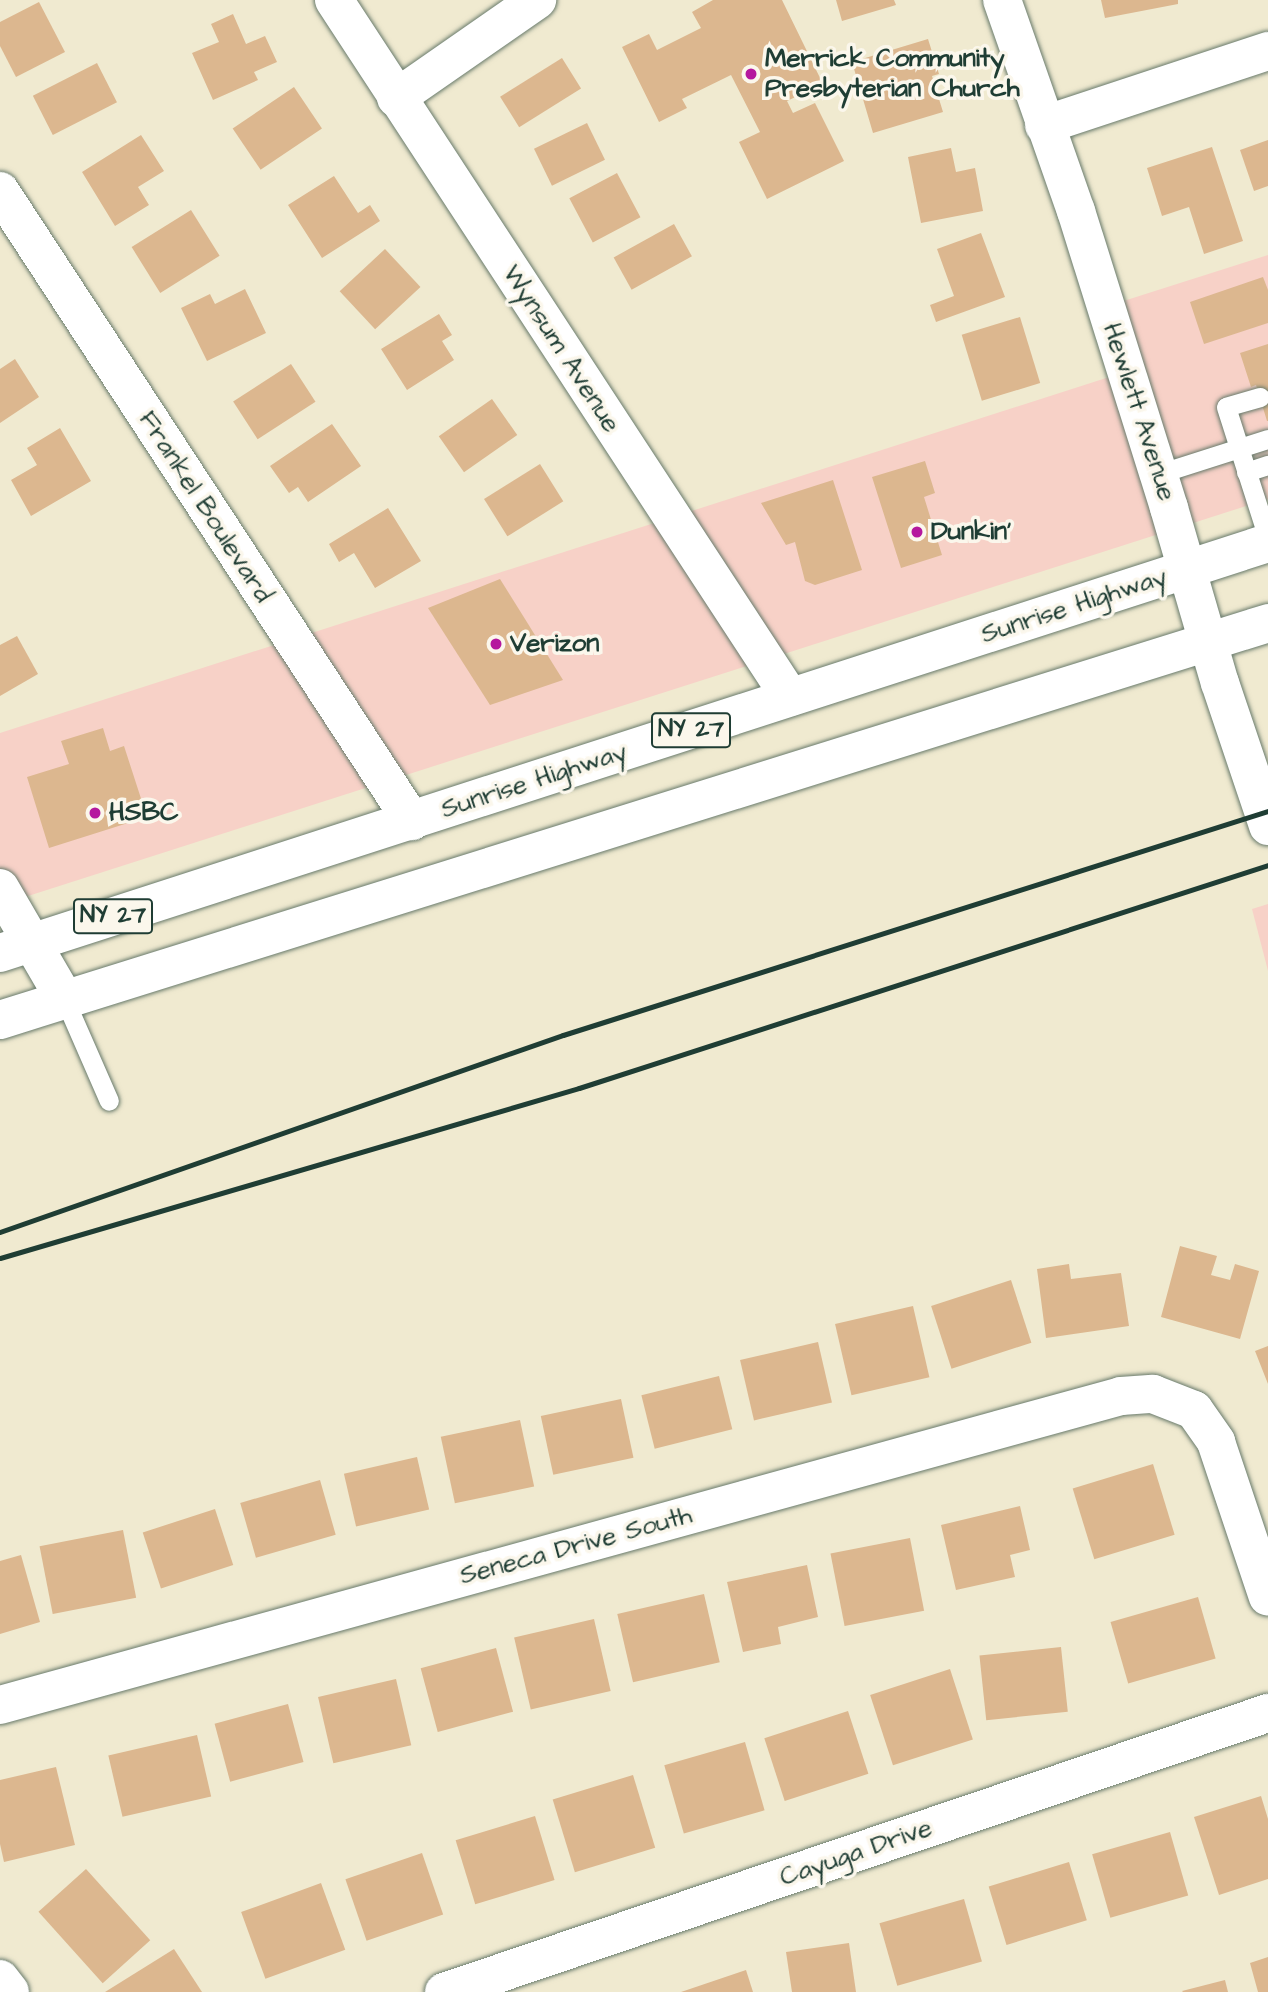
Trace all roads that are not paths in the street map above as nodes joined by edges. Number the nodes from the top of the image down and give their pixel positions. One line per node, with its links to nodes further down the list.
1 (334, 0): 5 (main road, Wynsum Avenue)
2 (537, 0): 5 (main road)
3 (1002, 0): 6 (main road, Hewlett Avenue)
4 (1268, 51): 6 (main road)
5 (396, 98): 18 (main road, Wynsum Avenue)
6 (1044, 125): 13 (main road, Hewlett Avenue)
7 (0, 191): 19 (main road, Frankel Boulevard)
8 (1260, 397): 10 (lane)
9 (1268, 439): 10 (lane)
10 (1239, 448): 12 (lane); 13 (lane)
11 (1268, 465): 12 (lane)
12 (1247, 472): 14 (lane)
13 (1158, 474): 15 (main road, Hewlett Avenue)
14 (1268, 541): 15 (main road, Sunrise Highway / NY 27)
15 (1187, 570): 17 (main road, Hewlett Avenue); 18 (main road, Sunrise Highway / NY 27)
16 (1268, 623): 17 (main road, NY 27)
17 (1208, 643): 20 (main road, Hewlett Avenue); 23 (main road, NY 27)
18 (790, 697): 19 (main road, Sunrise Highway / NY 27)
19 (412, 821): 22 (main road, Sunrise Highway / NY 27)
20 (1268, 826)
21 (0, 888): 22 (main road)
22 (17, 947): 23 (main road)
23 (64, 998): 24 (main road, NY 27); 25 (lane)
24 (0, 1020)
25 (109, 1101)
26 (1268, 1597): 27 (main road, Seneca Drive South)
27 (0, 1704)
28 (1268, 1713): 31 (main road, Cayuga Drive)
29 (0, 1979): 30 (main road)
30 (10, 1992)
31 (444, 1992)

